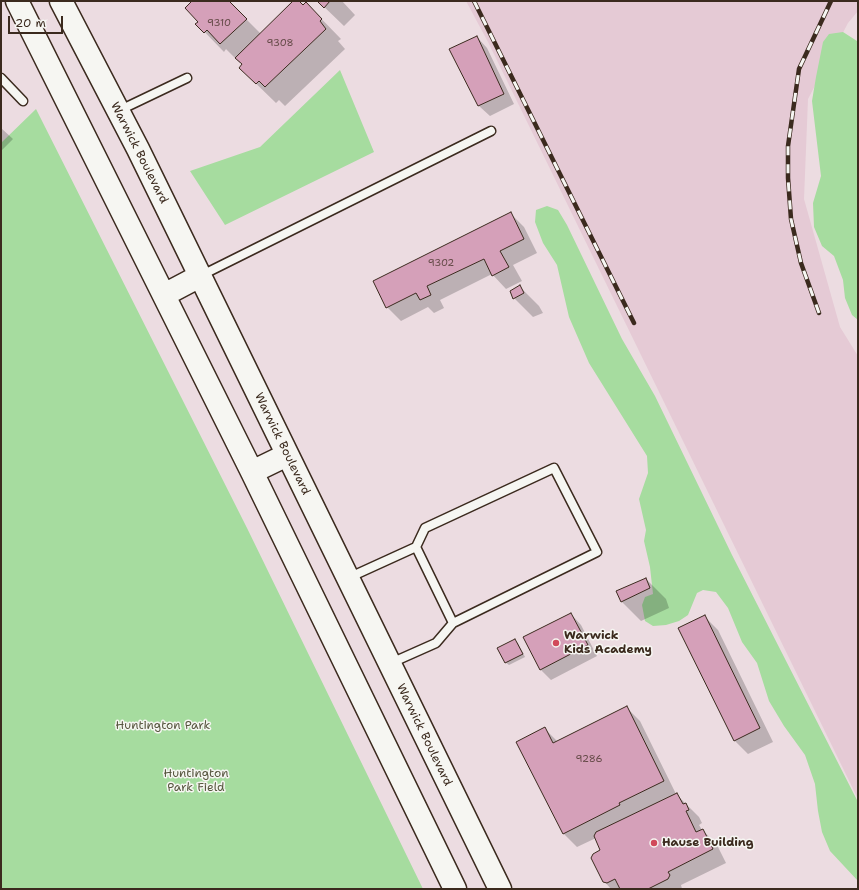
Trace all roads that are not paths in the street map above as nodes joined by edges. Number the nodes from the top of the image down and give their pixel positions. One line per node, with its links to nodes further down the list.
1 (17, 1): 9 (main road)
2 (60, 1): 6 (main road, Warwick Boulevard)
3 (1, 78): 5 (lane)
4 (187, 78): 6 (lane)
5 (23, 102)
6 (118, 111): 8 (main road, Warwick Boulevard)
7 (491, 131): 8 (lane)
8 (200, 276): 9 (main road); 10 (main road, Warwick Boulevard)
9 (164, 295): 11 (main road)
10 (288, 455): 11 (main road); 13 (main road, Warwick Boulevard)
11 (252, 472): 17 (main road)
12 (416, 547): 13 (lane); 14 (lane); 14 (lane)
13 (348, 578): 15 (main road, Warwick Boulevard)
14 (453, 623): 15 (lane)
15 (389, 664): 16 (main road, Warwick Boulevard)
16 (495, 887)
17 (455, 889)

